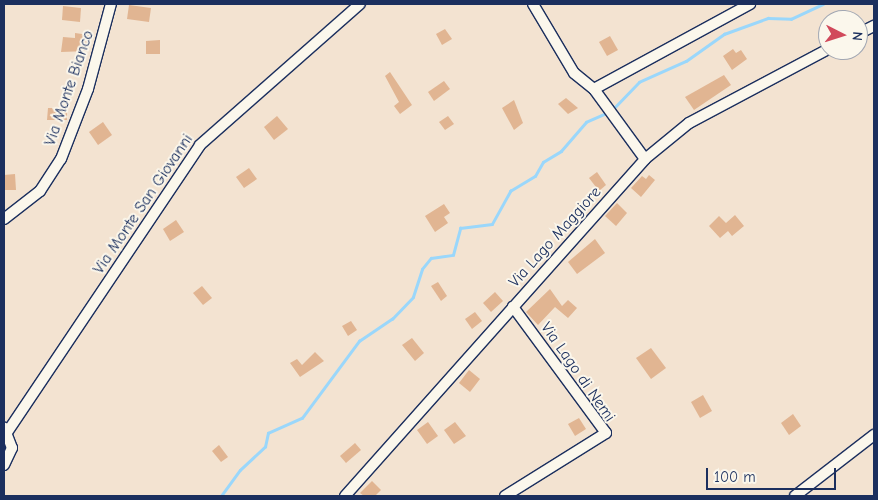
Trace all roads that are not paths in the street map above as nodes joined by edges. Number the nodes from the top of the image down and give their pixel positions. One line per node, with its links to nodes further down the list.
1 (111, 4): 8 (street, Via Monte Bianco)
2 (360, 4): 10 (street, Via Monte San Giovanni)
3 (533, 4): 6 (street)
4 (750, 4): 6 (street)
5 (818, 54): 7 (street, Via Lago Maggiore)
6 (594, 88): 7 (street)
7 (645, 159): 9 (street, Via Lago Maggiore)
8 (4, 219)
9 (513, 307): 13 (street, Via Lago Maggiore); 14 (street, Via Lago di Nemi)
10 (6, 429): 12 (street)
11 (874, 435): 15 (street)
12 (4, 465)
13 (345, 496)
14 (505, 496)
15 (795, 496)

